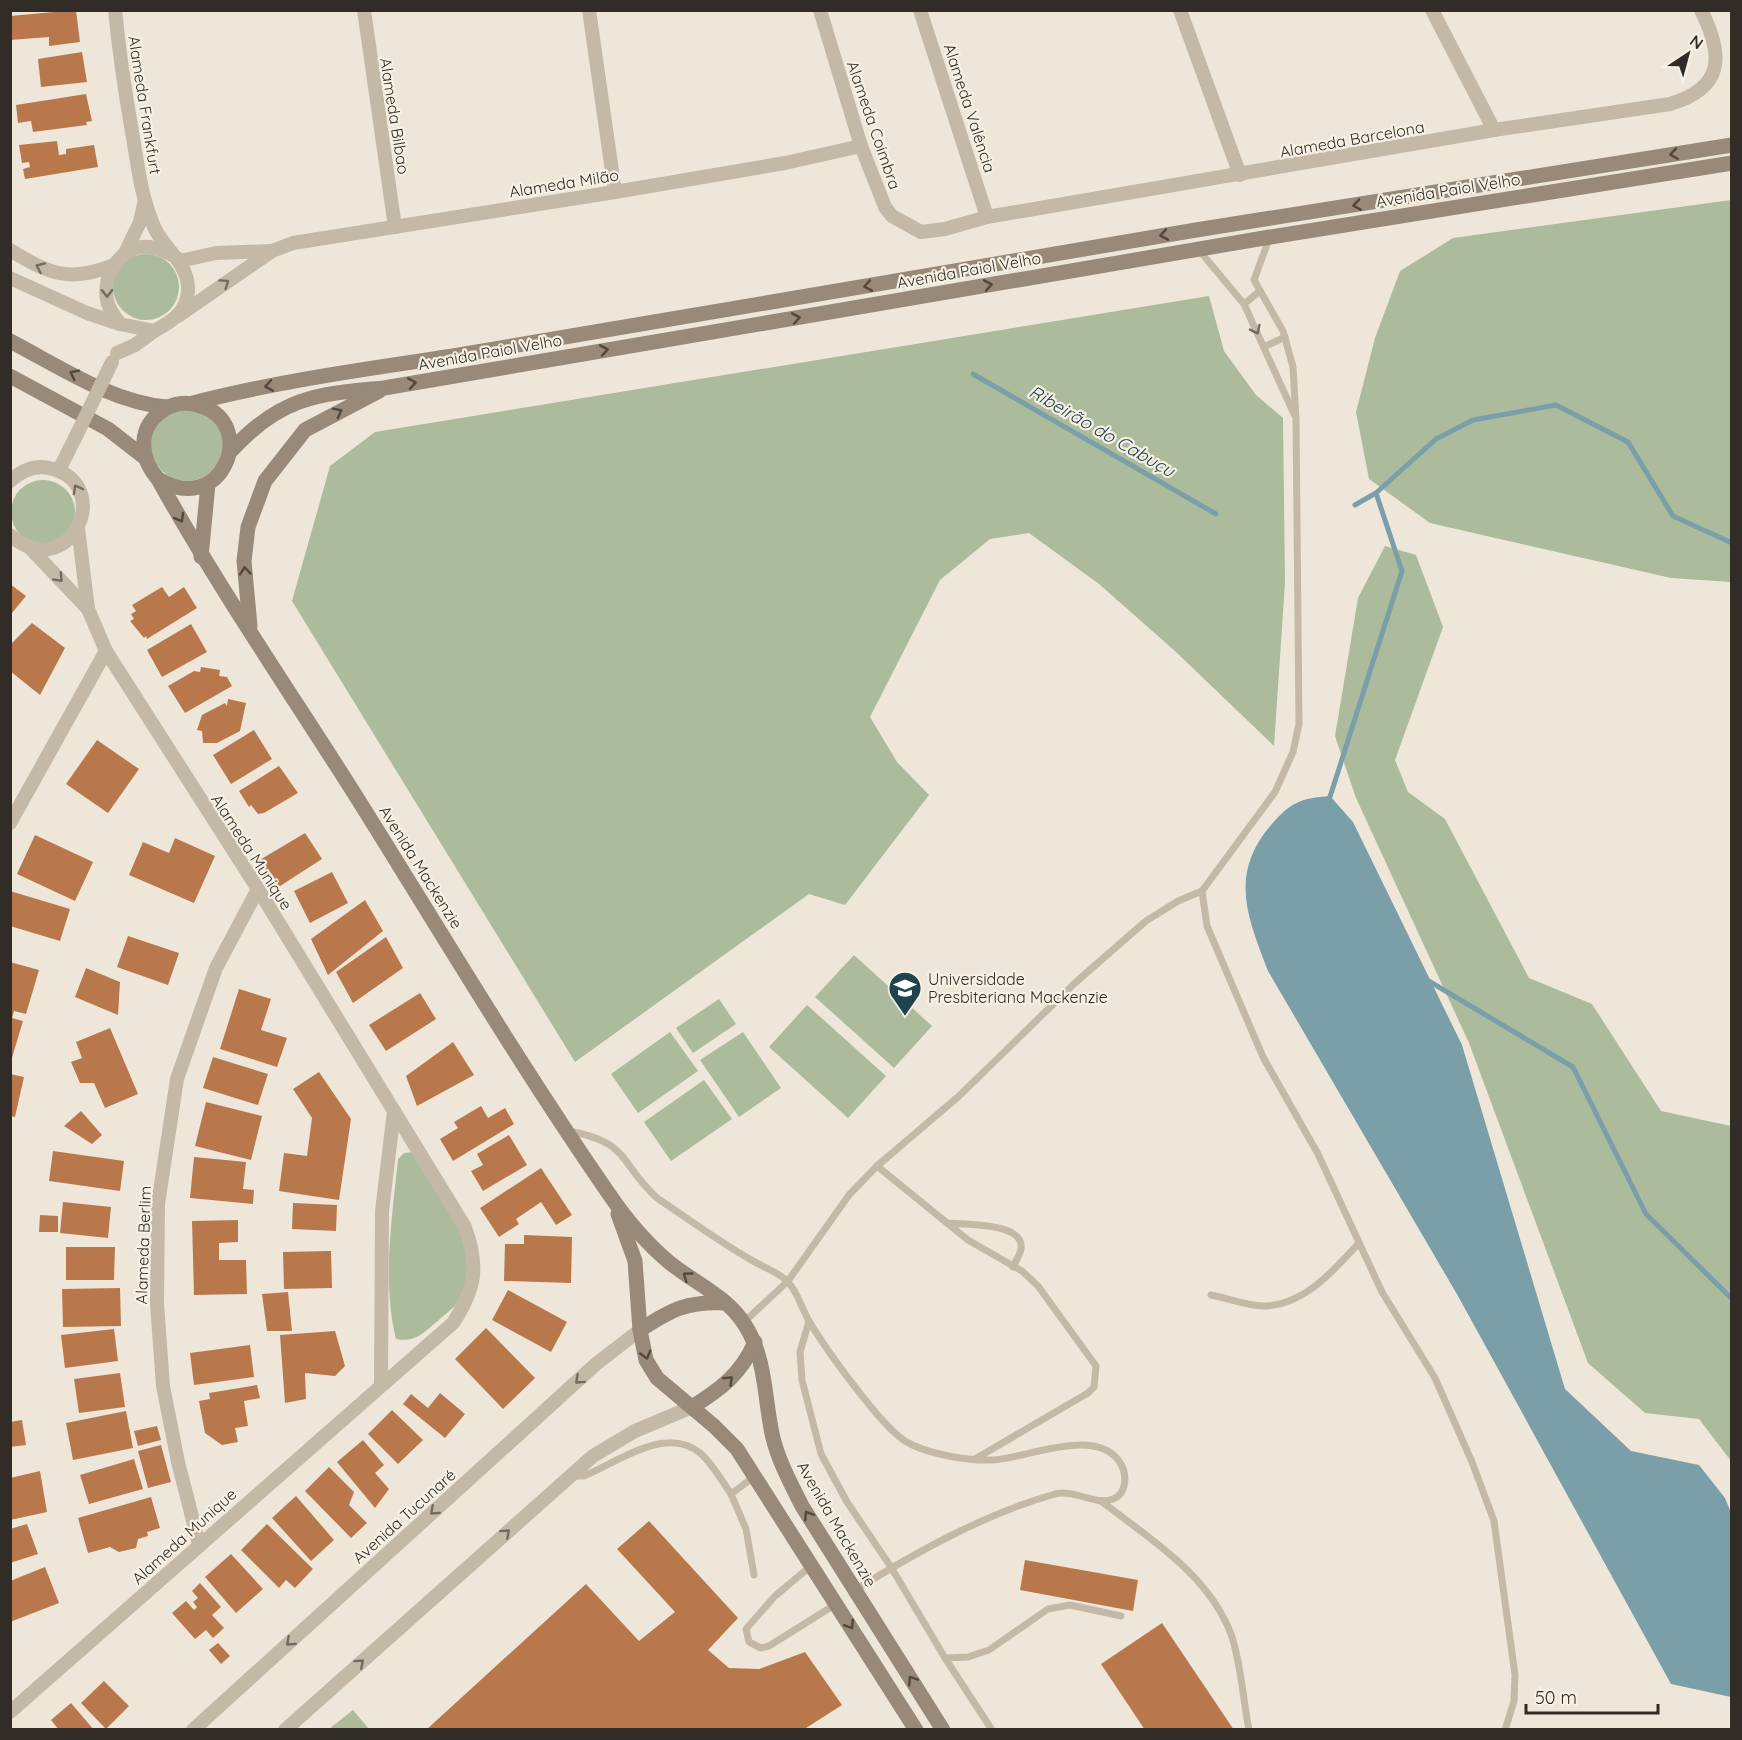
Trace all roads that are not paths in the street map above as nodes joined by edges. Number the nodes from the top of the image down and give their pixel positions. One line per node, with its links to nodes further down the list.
1 (115, 10): 15 (street, Alameda Frankfurt)
2 (364, 10): 17 (street, Alameda Bilbao)
3 (589, 10): 14 (street)
4 (820, 10): 11 (street, Alameda Coimbra)
5 (920, 10): 16 (street, Alameda Valência)
6 (1180, 10): 13 (street)
7 (1432, 10): 9 (street)
8 (1701, 10): 9 (street, Alameda Barcelona)
9 (1494, 130): 13 (street, Alameda Barcelona)
10 (1731, 145): 38 (main road, Avenida Paiol Velho, one-way to 38)
11 (861, 146): 14 (street, Alameda Milão); 18 (street, Alameda Coimbra)
12 (1731, 163): 19 (main road, Avenida Paiol Velho)
13 (1240, 175): 16 (street, Alameda Barcelona)
14 (615, 192): 17 (street, Alameda Milão)
15 (144, 204): 22 (street, Alameda Frankfurt); 24 (street, Alameda Frankfurt)
16 (987, 217): 18 (street, Alameda Barcelona)
17 (396, 226): 23 (street, Alameda Milão)
18 (921, 231)
19 (1270, 237): 20 (main road, Avenida Paiol Velho); 27 (lane)
20 (1198, 249): 28 (lane); 37 (main road, Avenida Paiol Velho, one-way to 20)
21 (10, 250): 25 (street, one-way to 21)
22 (126, 251): 24 (street); 25 (street)
23 (272, 251): 24 (street, Alameda Milão); 29 (street, Alameda Milão, one-way to 23)
24 (178, 259): 29 (street)
25 (114, 265): 30 (street, one-way to 30)
26 (13, 281): 30 (street)
27 (1260, 291): 28 (lane); 32 (lane)
28 (1244, 304): 34 (lane, one-way to 34)
29 (178, 316): 31 (street)
30 (122, 325): 31 (street); 35 (street)
31 (154, 331): 35 (street)
32 (1285, 337): 34 (lane); 40 (lane)
33 (10, 341): 39 (main road, one-way to 33)
34 (1264, 347): 40 (lane)
35 (115, 357): 43 (street, bridge)
36 (10, 376): 42 (main road)
37 (384, 388): 41 (main road, Avenida Paiol Velho); 51 (main road, one-way to 37)
38 (193, 403): 39 (main road); 41 (main road)
39 (167, 407): 42 (main road)
40 (1296, 419): 55 (lane)
41 (230, 452): 46 (main road, Avenida Paiol Velho)
42 (144, 457): 44 (main road)
43 (59, 470): 45 (street); 47 (street, Alameda Munique, one-way to 43)
44 (158, 479): 46 (main road); 49 (main road, Avenida Mackenzie, one-way to 49)
45 (10, 481)
46 (208, 484): 49 (main road)
47 (78, 528): 48 (street); 50 (street, Alameda Munique)
48 (18, 541): 50 (street, Alameda Munique, one-way to 50)
49 (201, 557): 51 (main road, Avenida Mackenzie)
50 (88, 609): 52 (street, Alameda Munique)
51 (250, 629): 57 (main road, Avenida Mackenzie)
52 (106, 651): 53 (street); 54 (street, Alameda Munique)
53 (10, 823)
54 (258, 889): 56 (street, Alameda Munique); 77 (street, Alameda Berlim)
55 (1202, 891): 58 (lane); 61 (lane)
56 (394, 1111): 70 (street); 70 (street, Alameda Munique)
57 (568, 1131): 59 (main road, Avenida Mackenzie); 63 (lane)
58 (877, 1166): 60 (lane); 63 (lane)
59 (611, 1197): 65 (main road, Avenida Mackenzie, one-way to 59); 68 (main road, Avenida Mackenzie)
60 (947, 1223): 62 (lane); 62 (lane)
61 (1358, 1244): 64 (lane); 92 (lane)
62 (1013, 1267): 72 (lane)
63 (788, 1281): 66 (lane); 67 (lane)
64 (1211, 1295)
65 (726, 1303): 67 (main road, Avenida Mackenzie); 68 (main road)
66 (809, 1321): 72 (lane); 79 (lane)
67 (744, 1322): 69 (main road, Avenida Mackenzie)
68 (640, 1330): 71 (main road, Avenida Mackenzie, one-way to 71); 86 (street, Avenida Tucunaré, one-way to 86)
69 (755, 1342): 71 (main road, one-way to 69); 81 (main road, Avenida Mackenzie, one-way to 69)
70 (381, 1384): 77 (street, Alameda Munique)
71 (692, 1407): 73 (street); 74 (main road, Avenida Mackenzie)
72 (975, 1459): 76 (lane)
73 (570, 1476): 75 (lane); 87 (street, one-way to 73)
74 (755, 1476): 75 (lane); 78 (main road, Avenida Mackenzie)
75 (731, 1494): 80 (lane)
76 (1101, 1501): 79 (lane); 91 (lane)
77 (200, 1544): 85 (street, Alameda Munique)
78 (812, 1566): 82 (main road, Avenida Mackenzie); 82 (lane)
79 (891, 1567): 81 (lane); 84 (lane)
80 (754, 1575)
81 (855, 1590): 89 (main road, Avenida Mackenzie, one-way to 81)
82 (836, 1604): 88 (main road, Avenida Mackenzie, one-way to 88)
83 (1121, 1616): 84 (lane)
84 (945, 1658): 90 (lane)
85 (10, 1713)
86 (193, 1730)
87 (285, 1730)
88 (916, 1730)
89 (943, 1730)
90 (992, 1730)
91 (1249, 1730)
92 (1505, 1730)

